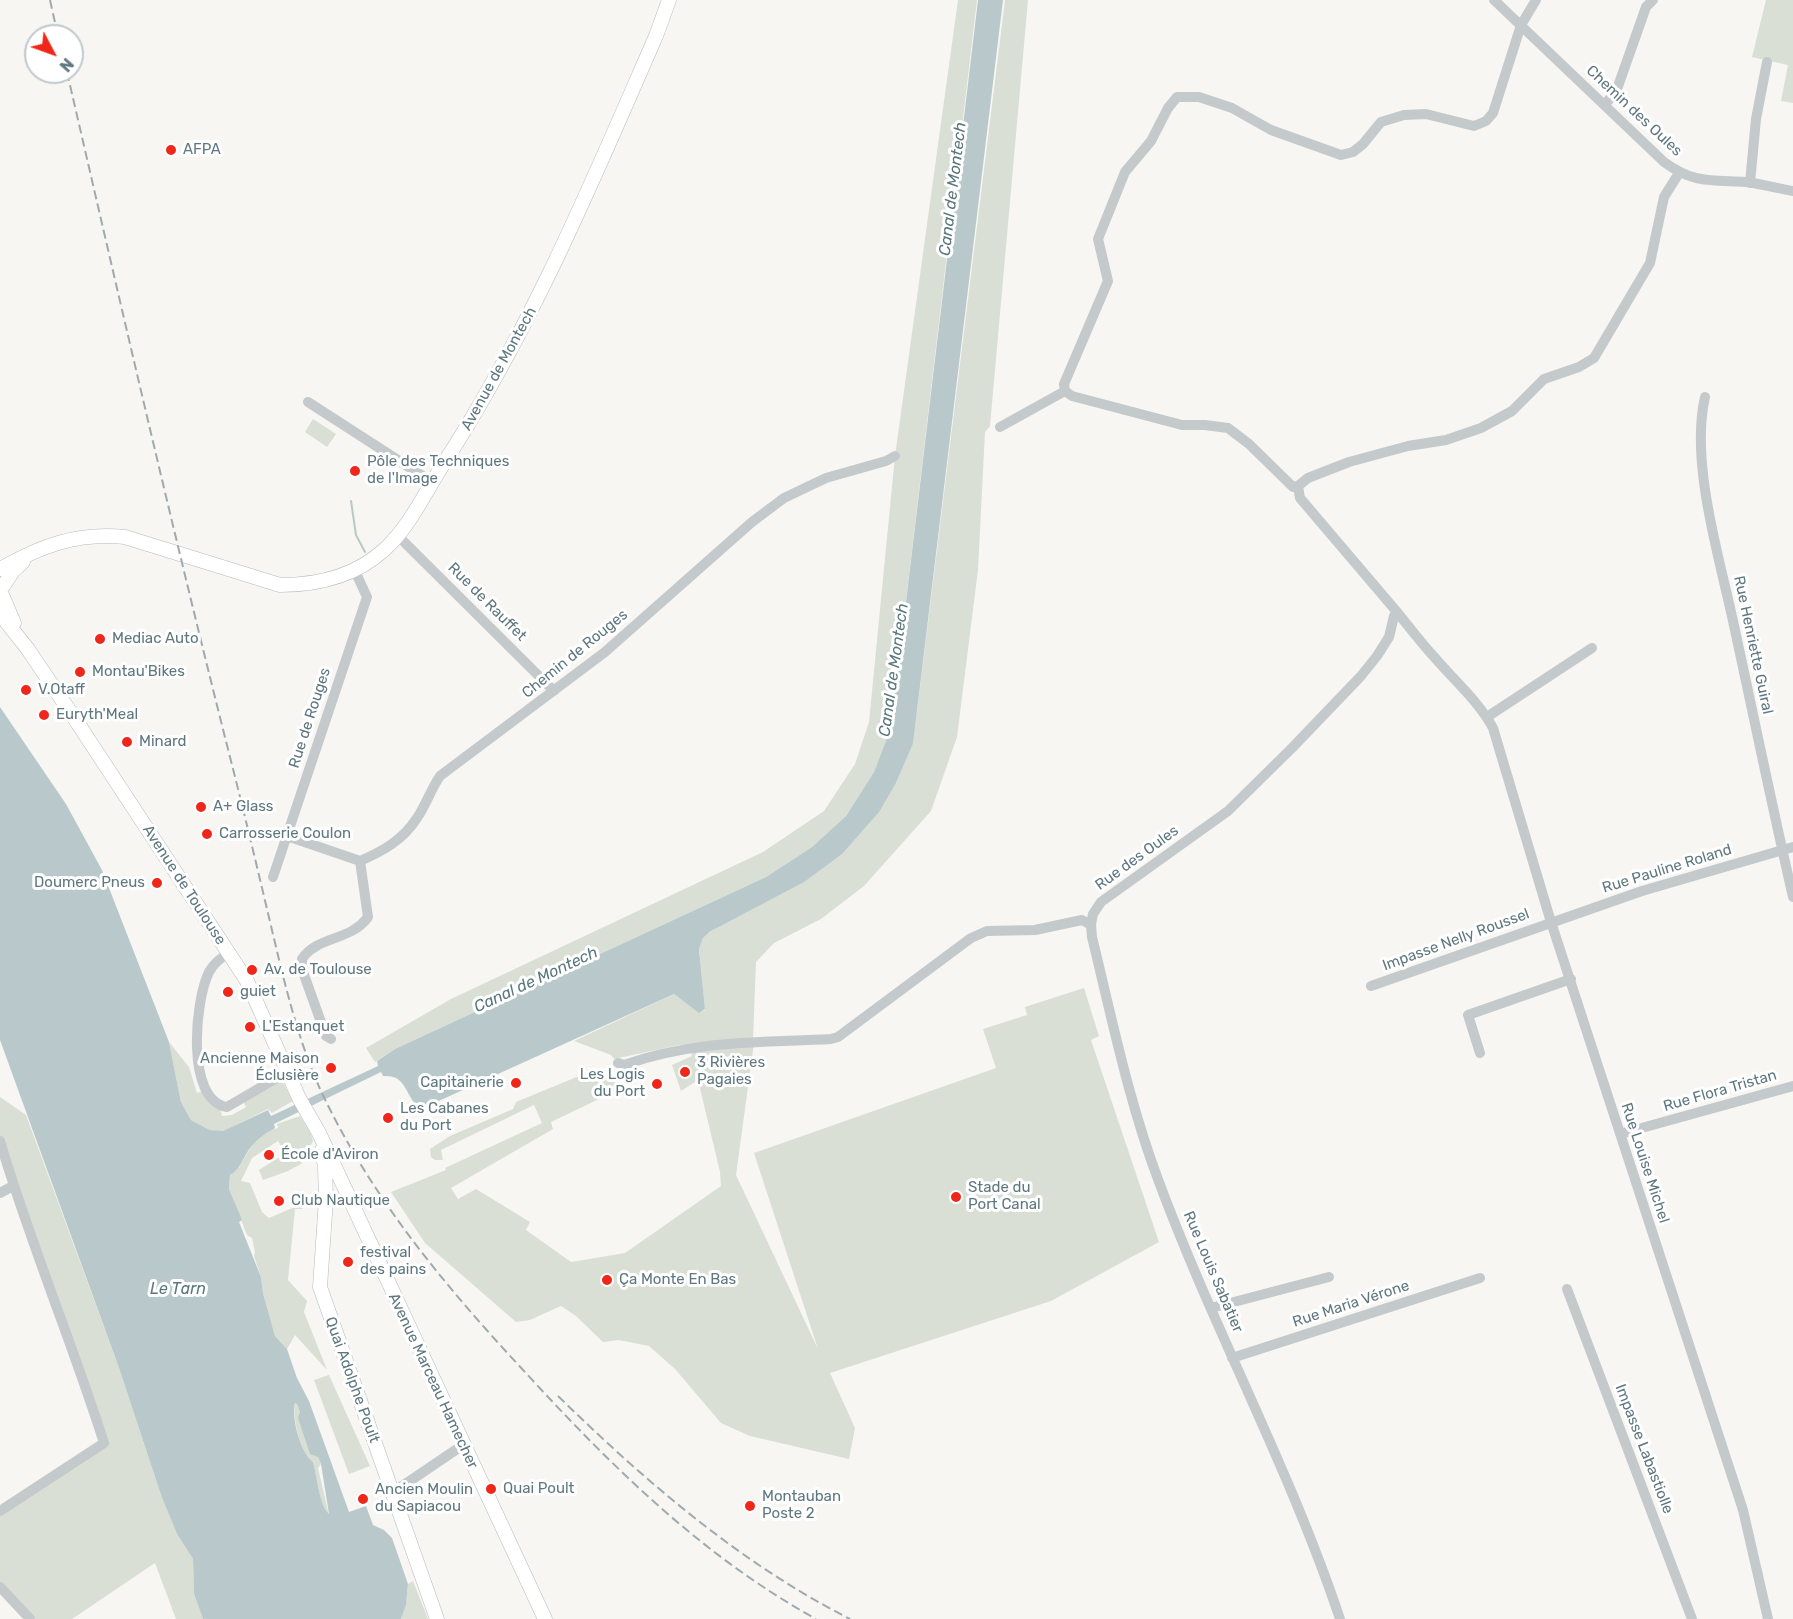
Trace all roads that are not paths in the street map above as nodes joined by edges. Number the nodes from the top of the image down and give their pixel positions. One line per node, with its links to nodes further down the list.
1 (669, 0): 16 (main road, Avenue de Montech)
2 (1494, 0): 5 (street, Chemin des Oules)
3 (1536, 0): 5 (street)
4 (1653, 0): 7 (street)
5 (1521, 25): 7 (street, Chemin des Oules); 11 (street)
6 (1767, 62): 9 (street)
7 (1605, 104): 8 (street, Chemin des Oules)
8 (1679, 173): 9 (street); 17 (street, Chemin des Oules)
9 (1750, 183): 10 (street)
10 (1793, 191)
11 (1065, 391): 14 (street); 17 (street)
12 (1705, 397): 30 (street, Rue Henriette Guiral)
13 (308, 402): 16 (street)
14 (1000, 427)
15 (895, 456): 27 (street, Chemin de Rouges)
16 (432, 482): 18 (main road, Avenue de Montech)
17 (1298, 486): 23 (street)
18 (397, 535): 21 (main road, Avenue de Montech); 27 (street, Rue de Rauffet)
19 (31, 554): 20 (main road, Avenue de Montech); 21 (main road, Avenue de Montech); 22 (main road, Avenue de Montech)
20 (0, 569)
21 (355, 571): 29 (street, Rue de Rouges)
22 (2, 588): 25 (main road, Avenue de Toulouse)
23 (1397, 612): 28 (street, Rue Louise Michel); 35 (street, Rue des Oules)
24 (0, 614): 25 (main road, Avenue de Toulouse)
25 (27, 648): 36 (main road, Avenue de Toulouse)
26 (1592, 648): 28 (street)
27 (554, 691): 31 (street, Chemin de Rouges)
28 (1487, 717): 34 (street, Rue Louise Michel)
29 (287, 836): 31 (street); 32 (street, Rue de Rouges)
30 (1788, 849): 33 (street, Rue Henriette Guiral); 34 (street, Rue Pauline Roland)
31 (360, 861): 39 (street)
32 (273, 877)
33 (1793, 897)
34 (1551, 922): 37 (street, Rue Louise Michel); 38 (street, Impasse Nelly Roussel)
35 (1091, 925): 41 (street); 54 (street, Rue Louis Sabatier)
36 (229, 953): 42 (main road, Avenue de Toulouse); 42 (street)
37 (1571, 979): 40 (street); 45 (street, Rue Louise Michel)
38 (1371, 987)
39 (331, 1039)
40 (1480, 1053)
41 (618, 1063)
42 (287, 1072): 44 (main road, Avenue de Toulouse)
43 (1793, 1086): 45 (street, Rue Flora Tristan)
44 (319, 1133): 49 (main road, Quai Adolphe Poult); 50 (main road, Avenue Marceau Hamecher)
45 (1620, 1134): 65 (street, Rue Louise Michel)
46 (0, 1141): 47 (street)
47 (13, 1186): 48 (street); 58 (street)
48 (0, 1193)
49 (324, 1207): 50 (main road); 57 (main road, Quai Adolphe Poult)
50 (354, 1208): 56 (main road, Avenue Marceau Hamecher)
51 (1329, 1277): 54 (street)
52 (1480, 1278): 55 (street, Rue Maria Vérone)
53 (1567, 1289): 64 (street, Impasse Labastiolle)
54 (1211, 1308): 55 (street, Rue Louis Sabatier)
55 (1232, 1358): 63 (street, Rue Louis Sabatier)
56 (463, 1445): 57 (street); 62 (main road, Avenue Marceau Hamecher)
57 (392, 1493): 61 (main road, Quai Adolphe Poult)
58 (0, 1511)
59 (0, 1587): 60 (street)
60 (30, 1619)
61 (438, 1619)
62 (545, 1619)
63 (1340, 1619)
64 (1692, 1619)
65 (1768, 1619)

